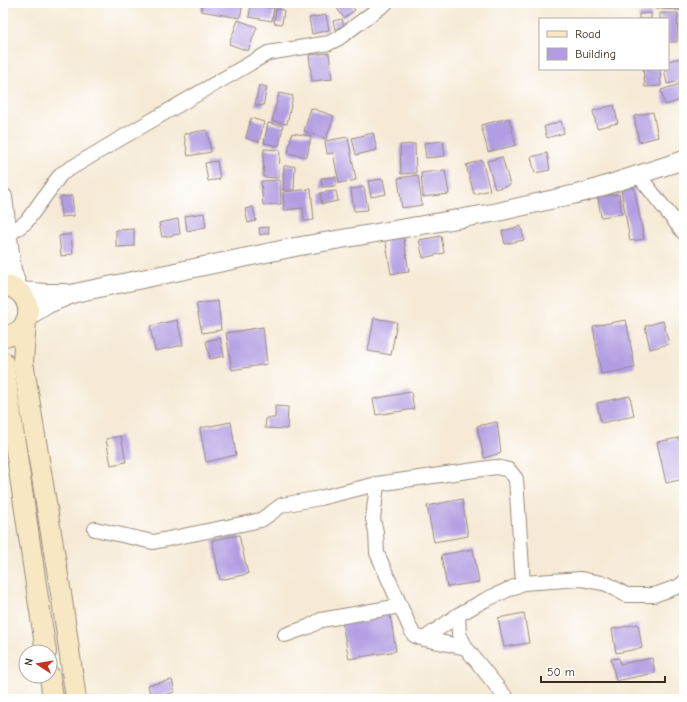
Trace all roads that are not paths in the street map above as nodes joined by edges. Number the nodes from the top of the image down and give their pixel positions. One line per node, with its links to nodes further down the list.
1 (386, 3): 6 (street)
2 (684, 160): 3 (street)
3 (639, 176): 5 (street); 8 (street)
4 (3, 197): 6 (street)
5 (684, 233)
6 (8, 235): 7 (street)
7 (11, 288): 8 (street); 9 (main road)
8 (75, 293): 9 (street)
9 (26, 319): 10 (main road); 25 (main road)
10 (3, 336)
11 (3, 362): 20 (main road)
12 (377, 484): 13 (street); 15 (street); 16 (street)
13 (95, 529)
14 (684, 582): 15 (street)
15 (523, 583): 17 (street)
16 (400, 606): 18 (street); 19 (street)
17 (458, 615): 19 (street); 21 (street)
18 (285, 635)
19 (424, 639): 21 (street)
20 (45, 644)
21 (466, 648): 23 (street)
22 (51, 684): 24 (main road)
23 (495, 684): 26 (street); 27 (street)
24 (53, 699)
25 (76, 699)
26 (495, 699)
27 (507, 699)

